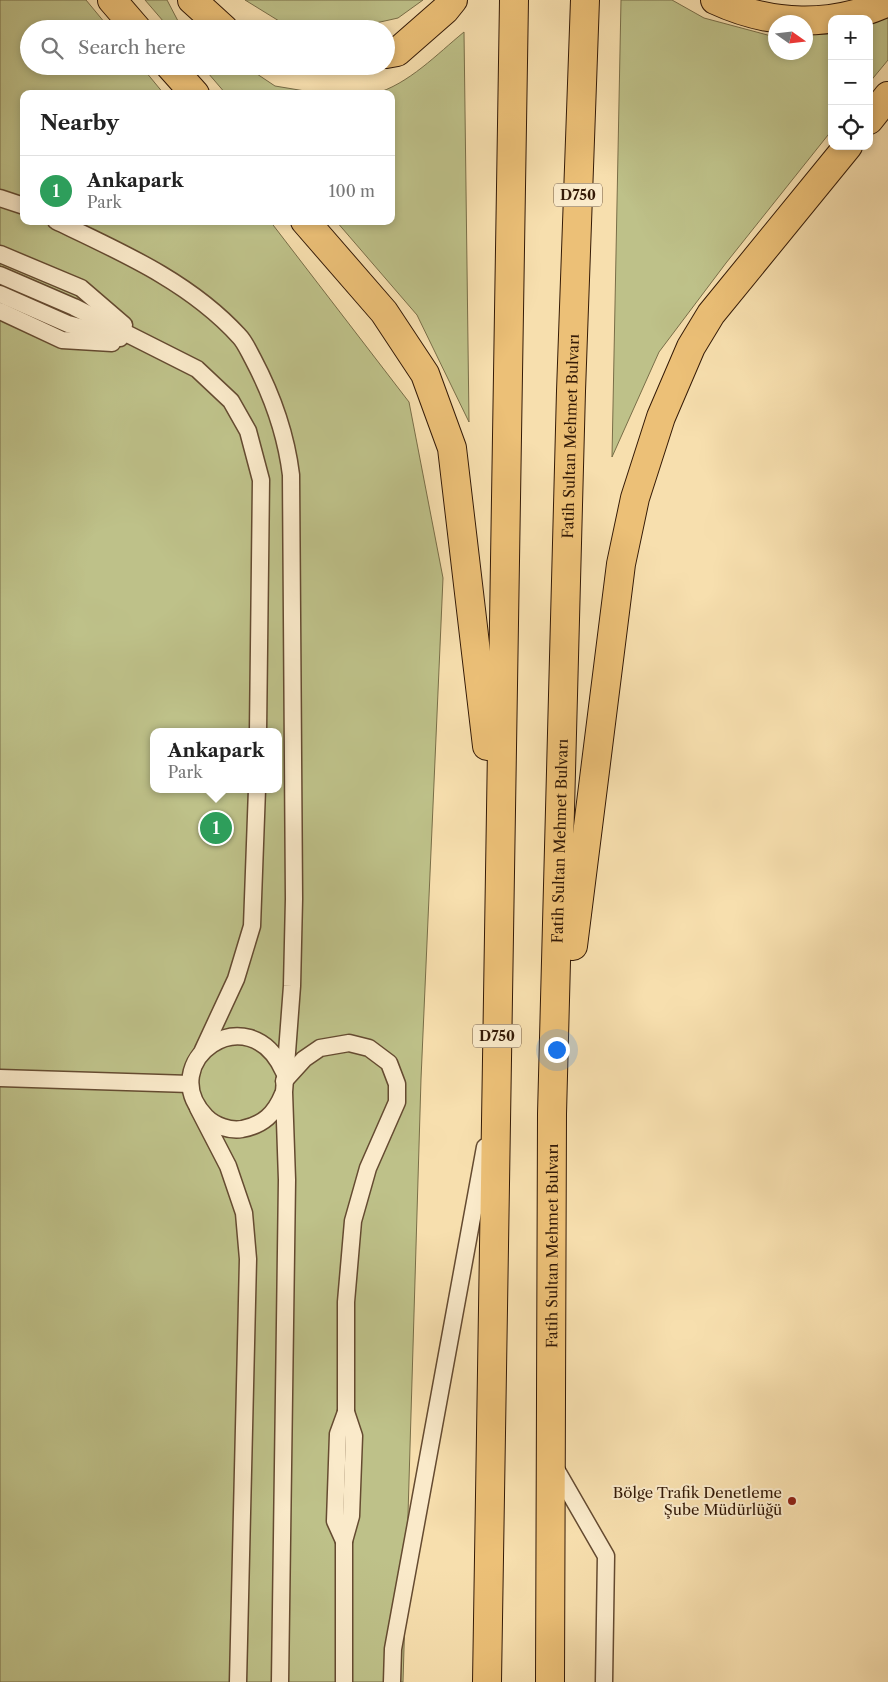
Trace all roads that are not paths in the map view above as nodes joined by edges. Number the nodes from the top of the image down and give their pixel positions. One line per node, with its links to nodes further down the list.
1 (112, 0): 8 (highway)
2 (192, 0): 9 (highway)
3 (453, 0): 10 (highway)
4 (514, 0): 27 (highway, D750)
5 (585, 0): 34 (highway, Fatih Sultan Mehmet Bulvarı / D750)
6 (715, 0): 7 (highway)
7 (888, 2)
8 (129, 20)
9 (214, 20)
10 (395, 52)
11 (178, 75): 12 (highway)
12 (191, 90)
13 (888, 96): 14 (highway)
14 (873, 115)
15 (845, 150): 34 (highway)
16 (0, 198): 17 (lane)
17 (20, 205)
18 (64, 225): 30 (lane)
19 (309, 225): 27 (highway)
20 (0, 254): 24 (lane)
21 (0, 275): 24 (lane)
22 (0, 294): 24 (lane)
23 (0, 312): 24 (lane)
24 (149, 346): 25 (lane)
25 (258, 728)
26 (257, 793): 28 (lane)
27 (499, 852): 32 (highway, D750)
28 (203, 1050): 30 (lane); 31 (lane)
29 (0, 1078): 31 (lane)
30 (284, 1082): 33 (lane); 37 (lane); 38 (lane)
31 (190, 1084): 33 (lane)
32 (496, 1088): 39 (lane); 40 (highway, D750)
33 (198, 1108): 36 (lane)
34 (552, 1114): 35 (highway, Fatih Sultan Mehmet Bulvarı / D750)
35 (551, 1460): 41 (highway, Fatih Sultan Mehmet Bulvarı / D750); 42 (lane)
36 (238, 1682)
37 (280, 1682)
38 (344, 1682)
39 (392, 1682)
40 (487, 1682)
41 (550, 1682)
42 (604, 1682)

